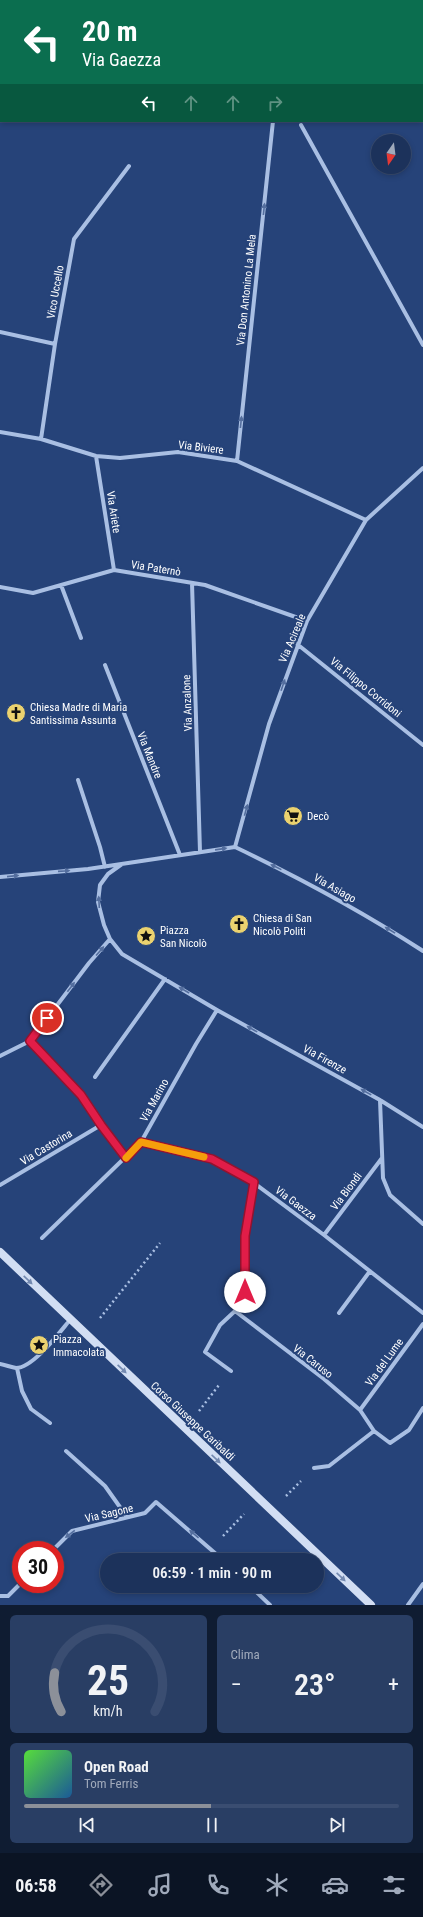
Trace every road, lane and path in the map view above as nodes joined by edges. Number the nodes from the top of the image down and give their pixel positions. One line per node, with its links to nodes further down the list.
1 (273, 122): 10 (street, Via Don Antonino La Mela, one-way to 1)
2 (301, 125): 6 (street)
3 (129, 166): 5 (street, Vico Uccello)
4 (0, 332): 5 (street)
5 (55, 344): 8 (street, Vico Uccello)
6 (423, 345)
7 (0, 432): 8 (street, Via Biviere)
8 (42, 439): 9 (street, Via Biviere)
9 (96, 456): 10 (street, Via Biviere); 13 (street, Via Ariete)
10 (237, 461): 12 (street, Via Biviere)
11 (423, 468): 12 (street, Via Acireale)
12 (366, 520): 17 (street, Via Acireale)
13 (114, 570): 14 (street, Via Paternò); 15 (street, Via Paternò)
14 (192, 583): 17 (street, Via Paternò); 24 (street, Via Anzalone)
15 (61, 585): 16 (street, Via Paternò); 18 (street)
16 (0, 587)
17 (307, 622): 19 (street, Via Acireale)
18 (81, 638)
19 (297, 644): 21 (street, Via Filippo Corridoni); 23 (street, Via Acireale, one-way to 19)
20 (105, 665): 25 (street, Via Mandre)
21 (423, 745)
22 (78, 780): 27 (street)
23 (235, 847): 24 (street, one-way to 23); 30 (street, Via Asiago, one-way to 23)
24 (200, 852): 25 (street)
25 (180, 856): 26 (street)
26 (122, 864): 27 (street); 29 (street, Via Firenze, one-way to 26)
27 (104, 867): 28 (street, one-way to 27)
28 (0, 877)
29 (110, 939): 31 (street, Via Firenze); 33 (street, one-way to 29)
30 (423, 951)
31 (165, 979): 32 (street, Via Firenze, one-way to 31); 35 (street)
32 (217, 1010): 36 (street, Via Firenze, one-way to 32); 39 (street, Via Marino)
33 (30, 1041): 34 (street); 37 (street)
34 (0, 1056)
35 (94, 1077)
36 (380, 1100): 38 (street, Via Firenze); 41 (street)
37 (101, 1125): 40 (street); 43 (street, Via Castorina)
38 (423, 1127)
39 (141, 1142): 40 (street, Via Marino); 42 (street, Via Gaezza)
40 (126, 1158): 46 (street, Via Marino)
41 (382, 1158): 44 (street); 45 (street, Via Biondi)
42 (254, 1182): 45 (street, Via Gaezza); 50 (street)
43 (0, 1185)
44 (423, 1224)
45 (324, 1235): 49 (street, Via Gaezza)
46 (42, 1238)
47 (160, 1243): 55 (path)
48 (0, 1252): 53 (street, Corso Giuseppe Garibaldi, one-way to 53)
49 (370, 1271): 51 (street); 52 (street, Via Gaezza)
50 (235, 1311): 58 (street); 60 (street, Via Caruso)
51 (339, 1313)
52 (423, 1313)
53 (70, 1320): 55 (street, Corso Giuseppe Garibaldi); 57 (street)
54 (423, 1324): 60 (street, Via del Lume)
55 (86, 1336): 62 (street, Corso Giuseppe Garibaldi, one-way to 62)
56 (0, 1364): 57 (street)
57 (17, 1368): 61 (street)
58 (231, 1371): 62 (path)
59 (423, 1408): 63 (street, Via Caruso)
60 (360, 1410): 63 (street, Via Caruso)
61 (50, 1423)
62 (184, 1428): 66 (street, Corso Giuseppe Garibaldi, one-way to 66)
63 (374, 1431): 65 (street)
64 (66, 1451): 68 (street)
65 (314, 1468): 67 (path)
66 (258, 1498): 67 (street, Corso Giuseppe Garibaldi); 70 (path)
67 (272, 1511): 77 (street, Corso Giuseppe Garibaldi, one-way to 77)
68 (127, 1517): 69 (street, Via Sagone, one-way to 69); 70 (street, Via Sagone, one-way to 68)
69 (62, 1541)
70 (211, 1549): 71 (street, Via Sagone)
71 (215, 1553)
72 (423, 1584): 78 (street)
73 (12, 1592): 75 (street)
74 (257, 1593): 76 (street)
75 (0, 1596)
76 (270, 1605)
77 (371, 1605)
78 (408, 1605)

